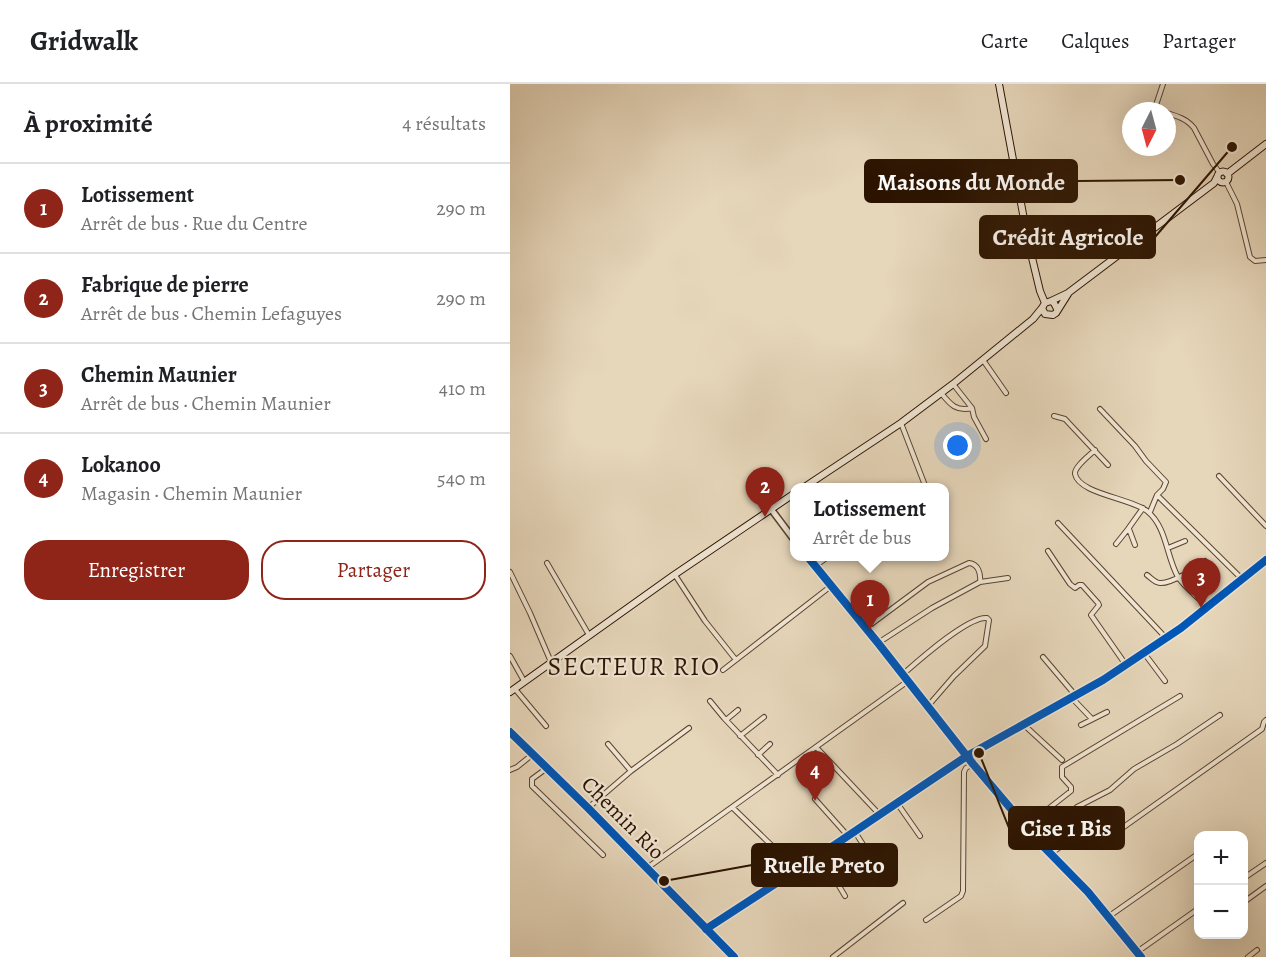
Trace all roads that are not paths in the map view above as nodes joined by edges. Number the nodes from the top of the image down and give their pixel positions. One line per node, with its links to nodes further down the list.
1 (999, 84): 9 (main road)
2 (1163, 84): 3 (street)
3 (1157, 102)
4 (1176, 116): 6 (street)
5 (1266, 144): 6 (main road)
6 (1220, 179): 7 (street); 8 (main road)
7 (1266, 260)
8 (1068, 293): 9 (main road); 10 (main road)
9 (1046, 304): 10 (main road); 11 (main road); 12 (main road)
10 (1057, 309): 11 (main road)
11 (1049, 316): 12 (main road)
12 (1033, 319): 13 (main road)
13 (983, 359): 14 (main road); 16 (street)
14 (953, 384): 15 (main road); 17 (street)
15 (941, 393): 17 (street); 20 (main road)
16 (1006, 393)
17 (972, 408): 21 (street)
18 (1100, 409): 27 (street)
19 (1054, 416): 22 (street)
20 (901, 423): 25 (main road); 26 (street)
21 (986, 439)
22 (1095, 450): 23 (street); 29 (street)
23 (1108, 465)
24 (1219, 476): 33 (street)
25 (811, 483)
26 (924, 483)
27 (1158, 495): 31 (street); 52 (street)
28 (790, 496): 30 (main road)
29 (1143, 507): 31 (street); 34 (street)
30 (771, 509): 35 (street); 48 (main road)
31 (1150, 513): 39 (street)
32 (1058, 523): 58 (street)
33 (1266, 526)
34 (1128, 529): 37 (street); 38 (street)
35 (790, 534)
36 (1185, 541): 39 (street)
37 (1116, 544)
38 (1135, 545)
39 (1168, 548): 51 (street)
40 (1048, 551): 65 (street)
41 (1266, 560): 52 (street)
42 (811, 561): 46 (street)
43 (822, 561): 46 (street)
44 (1205, 561): 51 (street)
45 (547, 563): 57 (street)
46 (815, 566): 54 (street)
47 (510, 572): 64 (street)
48 (674, 575): 57 (main road); 63 (street)
49 (1147, 575): 51 (street)
50 (1008, 578): 53 (street)
51 (1179, 578): 55 (street)
52 (1242, 579): 55 (street)
53 (980, 582): 56 (street); 59 (street)
54 (831, 586): 56 (street); 63 (street)
55 (1207, 607): 58 (street)
56 (866, 628): 59 (street)
57 (589, 634): 64 (main road)
58 (1166, 638): 60 (street)
59 (878, 643): 67 (street)
60 (1144, 653): 65 (street); 69 (street)
61 (510, 656): 70 (street)
62 (1042, 657): 73 (street)
63 (735, 660): 66 (street)
64 (551, 663): 70 (main road)
65 (1126, 664): 73 (street)
66 (723, 670)
67 (902, 675): 68 (street); 75 (street)
68 (908, 681): 75 (street); 91 (street)
69 (1165, 681)
70 (525, 682): 71 (main road)
71 (512, 690): 85 (street)
72 (1180, 696): 106 (street)
73 (1074, 697): 81 (street); 83 (street)
74 (710, 701): 80 (street)
75 (928, 706): 94 (street)
76 (738, 711): 80 (street)
77 (1107, 712): 81 (street)
78 (1220, 715): 110 (street)
79 (764, 717): 88 (street)
80 (726, 720): 88 (street)
81 (1092, 720): 84 (street)
82 (1266, 720): 112 (street)
83 (1023, 724): 94 (street); 95 (street)
84 (1081, 725)
85 (546, 726)
86 (689, 728): 99 (street)
87 (510, 732): 92 (street, Chemin Rio)
88 (740, 736): 93 (street)
89 (608, 744): 99 (street)
90 (770, 744): 93 (street)
91 (816, 747): 100 (street); 105 (street)
92 (533, 754): 97 (street, Chemin Rio); 98 (street)
93 (758, 754): 100 (street)
94 (967, 756): 96 (street); 102 (street)
95 (1062, 760)
96 (973, 764): 106 (street); 126 (street)
97 (547, 768): 103 (street, Chemin Rio); 113 (street)
98 (510, 770)
99 (632, 771): 103 (street)
100 (778, 775): 104 (street)
101 (815, 799): 108 (street)
102 (897, 803): 105 (street); 109 (street)
103 (588, 808): 117 (street, Chemin Rio)
104 (732, 808): 117 (street); 118 (street)
105 (880, 815): 107 (street)
106 (1025, 827): 110 (street)
107 (855, 832): 108 (street); 115 (street)
108 (848, 836): 111 (street)
109 (920, 836)
110 (1040, 843): 112 (street)
111 (820, 854): 118 (street); 121 (street)
112 (1050, 854): 125 (street)
113 (603, 855)
114 (1194, 857): 125 (street)
115 (873, 860)
116 (1266, 863): 119 (street)
117 (647, 868): 127 (street, Chemin Rio)
118 (797, 870): 127 (street)
119 (1248, 875)
120 (1266, 886): 122 (street)
121 (845, 896)
122 (1248, 899)
123 (903, 903): 131 (street)
124 (1194, 912): 129 (street)
125 (1108, 917): 129 (street)
126 (926, 920)
127 (706, 929): 130 (street, Chemin Rio)
128 (1257, 950): 132 (street)
129 (1139, 955)
130 (734, 957)
131 (833, 957)
132 (1248, 957)

